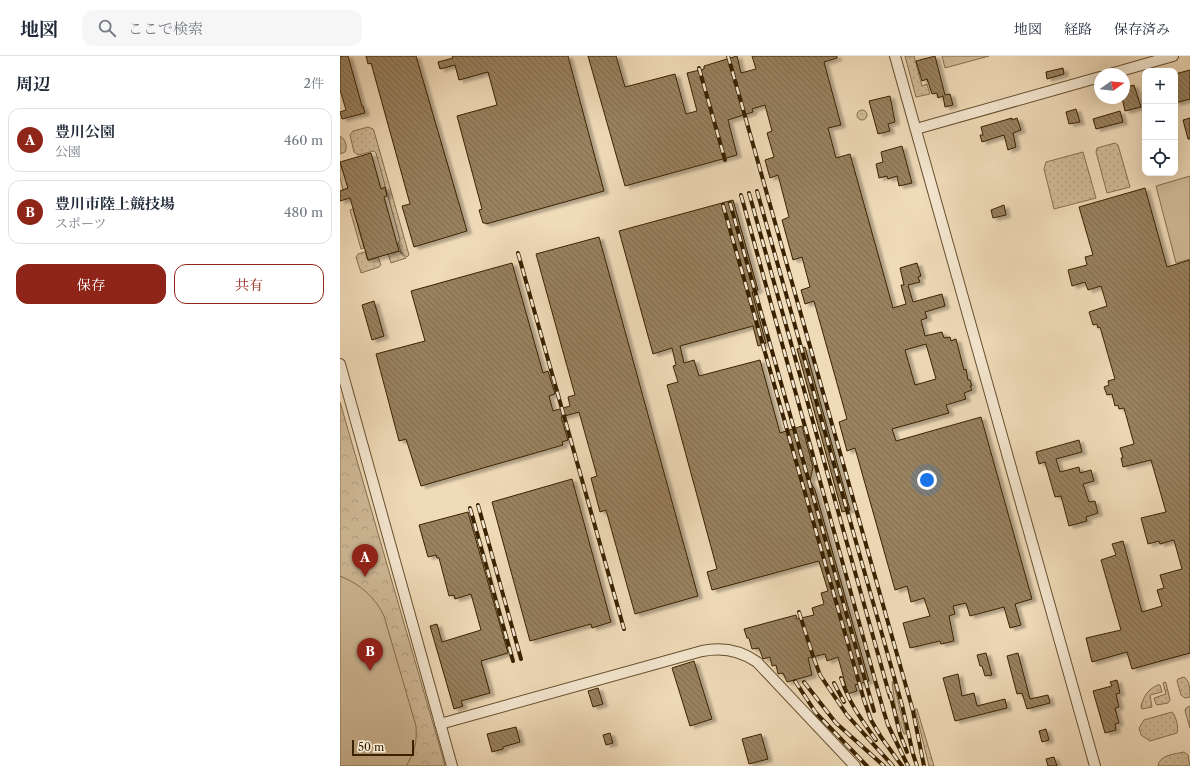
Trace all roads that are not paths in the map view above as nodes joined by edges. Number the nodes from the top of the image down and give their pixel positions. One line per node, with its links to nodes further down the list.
1 (895, 56): 5 (street)
2 (1173, 56): 3 (street)
3 (1130, 68)
4 (1094, 79): 5 (street)
5 (916, 129): 10 (street)
6 (340, 364): 7 (street)
7 (440, 724): 8 (street); 9 (street)
8 (452, 766)
9 (855, 766)
10 (1095, 766)

